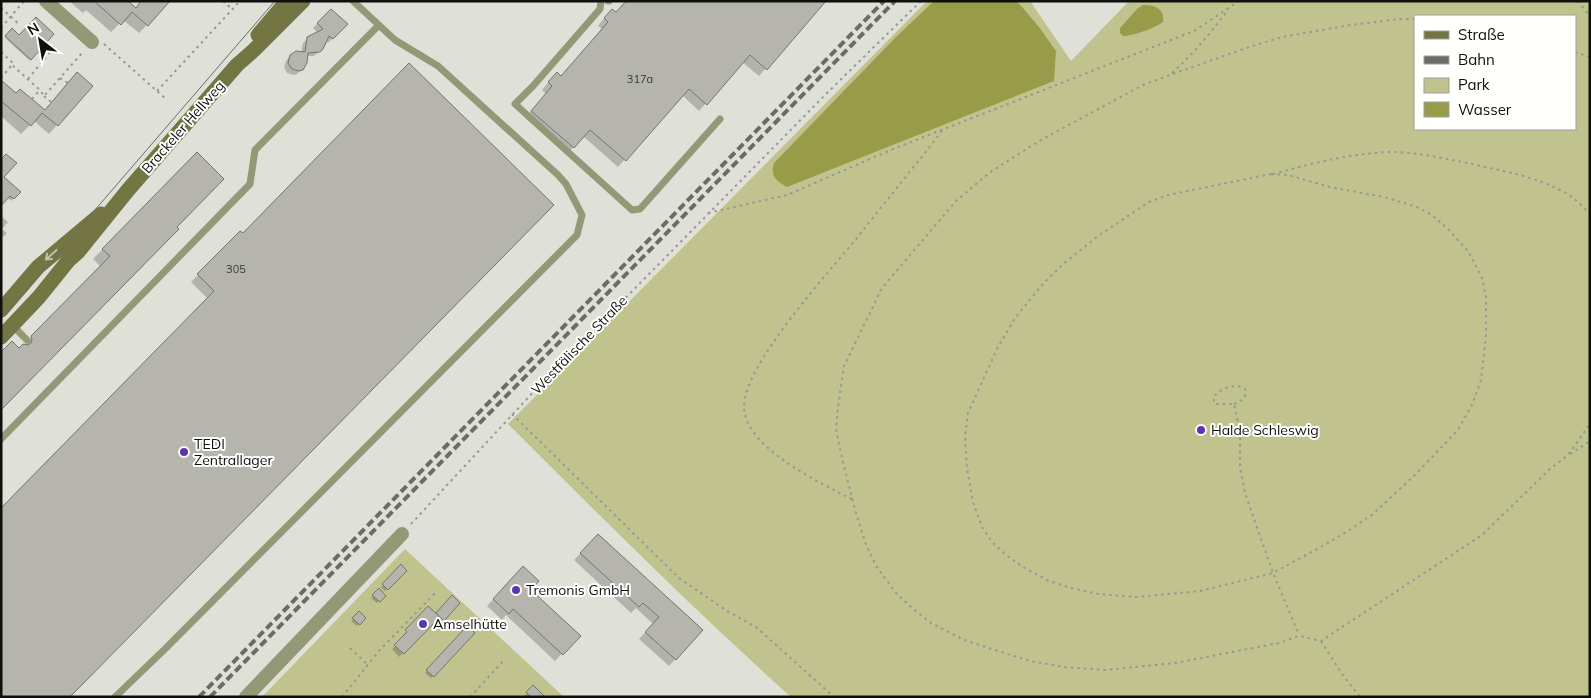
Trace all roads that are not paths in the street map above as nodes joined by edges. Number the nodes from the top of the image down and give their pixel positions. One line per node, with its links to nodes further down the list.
1 (46, 1): 7 (street)
2 (287, 1): 8 (main road, Brackeler Hellweg)
3 (303, 1): 8 (main road, Brackeler Hellweg)
4 (353, 1): 6 (lane)
5 (602, 1): 9 (lane)
6 (378, 26): 17 (lane); 19 (lane)
7 (92, 42)
8 (237, 65): 10 (main road, Brackeler Hellweg)
9 (720, 119)
10 (128, 190): 11 (main road, Brackeler Hellweg); 12 (main road, Brackeler Hellweg)
11 (85, 227): 12 (main road, Brackeler Hellweg); 13 (main road, Brackeler Hellweg, one-way to 13)
12 (68, 261): 14 (main road, Brackeler Hellweg)
13 (1, 310)
14 (7, 324): 15 (main road, Brackeler Hellweg); 16 (lane)
15 (1, 338)
16 (27, 340)
17 (1, 439)
18 (402, 534): 20 (street)
19 (115, 697)
20 (246, 697)

